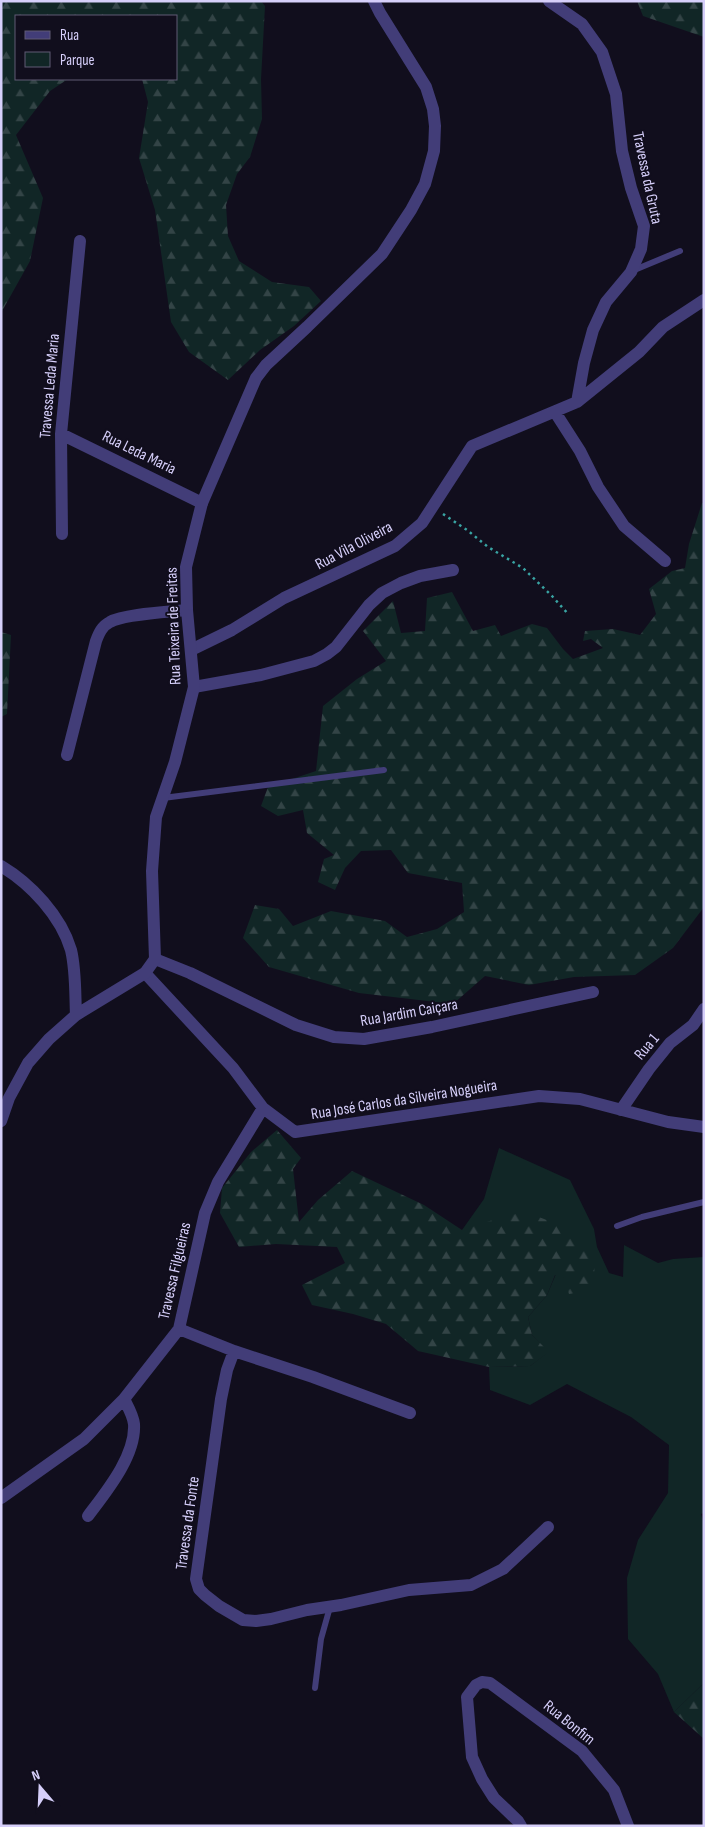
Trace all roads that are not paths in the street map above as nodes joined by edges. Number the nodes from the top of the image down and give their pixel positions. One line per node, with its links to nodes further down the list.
1 (374, 1): 10 (street, Rua Teixeira de Freitas)
2 (549, 1): 5 (street, Travessa da Gruta)
3 (80, 241): 9 (street, Travessa Leda Maria)
4 (680, 251): 5 (lane)
5 (631, 272): 7 (street, Travessa da Gruta)
6 (704, 300): 7 (street, Rua Vila Oliveira)
7 (576, 402): 8 (street, Rua Vila Oliveira)
8 (555, 412): 12 (street); 15 (street, Rua Vila Oliveira)
9 (61, 434): 10 (street, Rua Leda Maria); 11 (street, Travessa Leda Maria)
10 (202, 503): 14 (street, Rua Teixeira de Freitas)
11 (62, 534)
12 (665, 561)
13 (453, 570): 16 (street)
14 (188, 610): 15 (street, Rua Teixeira de Freitas); 17 (street)
15 (191, 650): 16 (street, Rua Teixeira de Freitas)
16 (194, 688): 19 (street, Rua Teixeira de Freitas)
17 (67, 755)
18 (384, 770): 19 (lane)
19 (163, 798): 21 (street, Rua Teixeira de Freitas)
20 (1, 866): 25 (street)
21 (155, 959): 22 (street); 23 (street, Rua Jardim Caiçara)
22 (144, 973): 25 (street); 26 (street, Rua José Carlos da Silveira Nogueira)
23 (593, 992)
24 (704, 1009): 27 (street, Rua 1)
25 (76, 1015): 28 (street)
26 (262, 1108): 27 (street, Rua José Carlos da Silveira Nogueira); 32 (street, Travessa Filgueiras)
27 (620, 1110): 29 (street, Rua José Carlos da Silveira Nogueira)
28 (1, 1121)
29 (704, 1127)
30 (704, 1202): 31 (lane)
31 (617, 1226)
32 (179, 1329): 33 (street); 34 (street, Travessa Filgueiras)
33 (234, 1351): 35 (street); 39 (street, Travessa da Fonte)
34 (124, 1400): 36 (street, Travessa Filgueiras); 37 (street)
35 (410, 1413)
36 (1, 1498)
37 (88, 1516)
38 (548, 1527): 39 (street, Travessa da Fonte)
39 (330, 1607): 40 (lane)
40 (315, 1688)
41 (521, 1826): 42 (street, Rua Bonfim)
42 (628, 1826)

